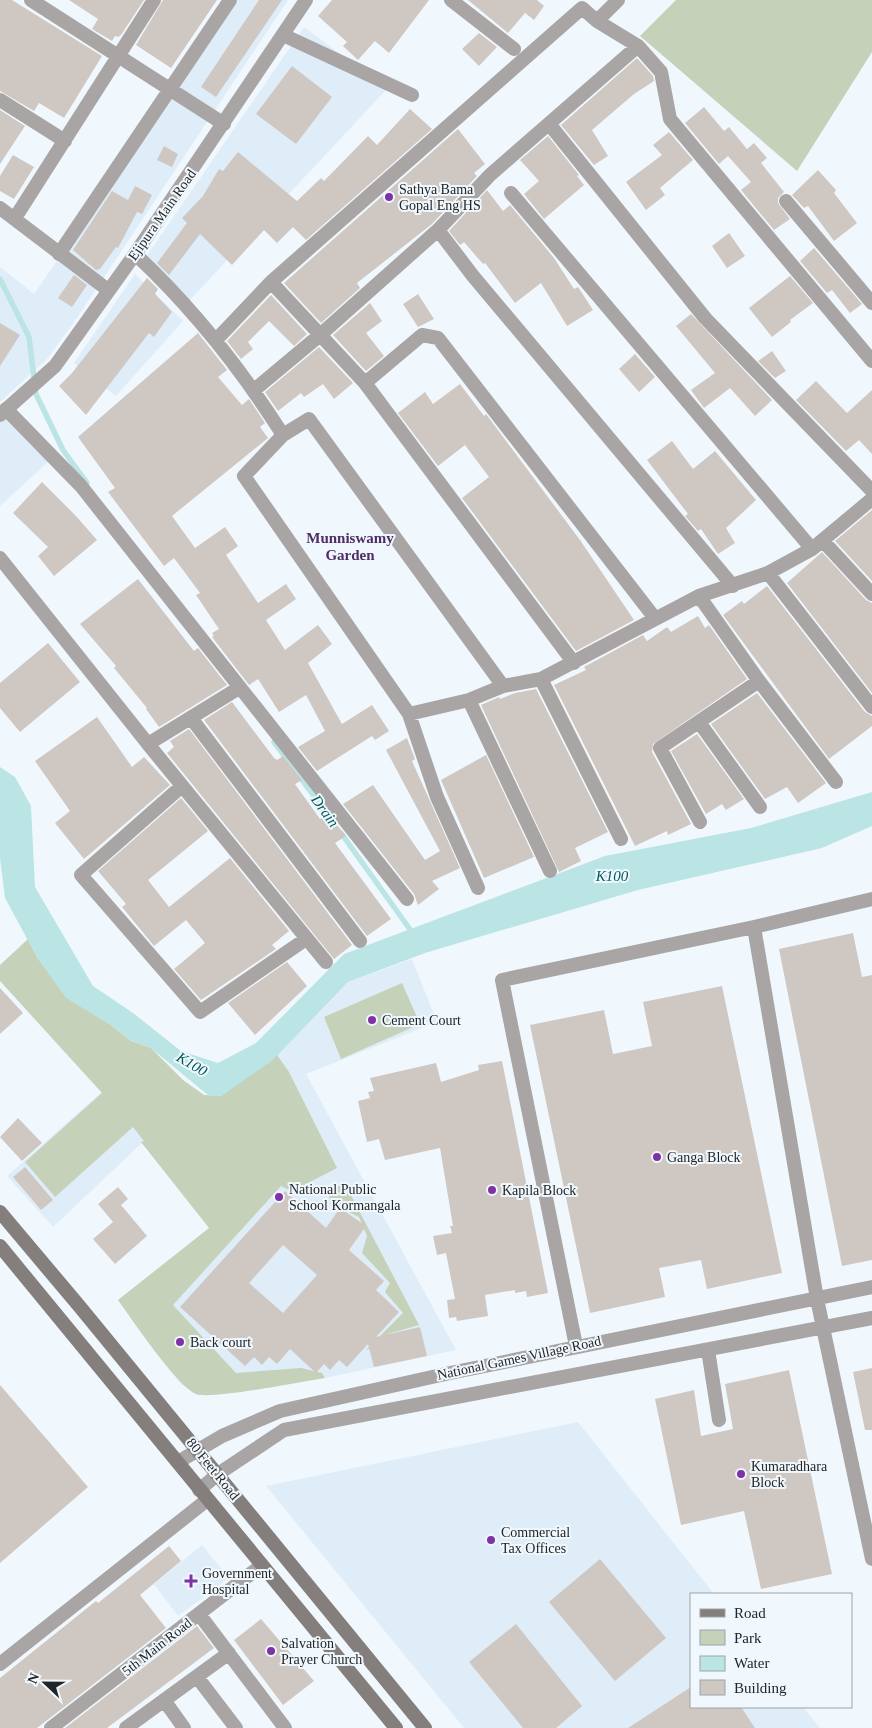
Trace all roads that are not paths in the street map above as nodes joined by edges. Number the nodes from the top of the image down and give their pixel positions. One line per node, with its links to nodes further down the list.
1 (31, 0): 11 (street)
2 (154, 0): 11 (street)
3 (230, 0): 12 (street)
4 (306, 0): 8 (street, Ejipura Main Road)
5 (451, 0): 10 (street)
6 (618, 0): 7 (street)
7 (597, 21): 9 (street); 25 (street)
8 (283, 35): 13 (street); 15 (street, Ejipura Main Road)
9 (638, 46): 16 (street); 30 (street)
10 (514, 49)
11 (118, 55): 12 (street); 17 (street)
12 (170, 89): 15 (street); 23 (street)
13 (412, 95)
14 (0, 100): 17 (street)
15 (224, 124): 24 (street, Ejipura Main Road)
16 (550, 125): 22 (street); 35 (street)
17 (65, 141): 21 (street)
18 (511, 193): 37 (street)
19 (786, 201): 27 (street)
20 (0, 208): 21 (street)
21 (15, 218): 23 (street)
22 (438, 230): 28 (street); 40 (street)
23 (59, 254): 26 (street)
24 (135, 254): 26 (street, Ejipura Main Road); 29 (street)
25 (271, 282): 28 (street); 29 (street)
26 (108, 290): 33 (street, Ejipura Main Road)
27 (872, 302)
28 (320, 335): 31 (street); 32 (street)
29 (216, 340): 32 (street)
30 (872, 361)
31 (365, 382): 43 (street); 44 (street)
32 (254, 390): 34 (street)
33 (2, 410): 48 (street)
34 (283, 435): 47 (street); 51 (street)
35 (872, 491)
36 (872, 499): 37 (street)
37 (818, 545): 39 (street); 41 (street)
38 (0, 558): 54 (street)
39 (768, 573): 40 (street); 50 (street)
40 (733, 586): 42 (street)
41 (872, 594)
42 (699, 596): 43 (street); 46 (street)
43 (654, 617): 44 (street)
44 (574, 663): 45 (street)
45 (541, 678): 47 (street); 59 (street)
46 (759, 681): 53 (street); 55 (street)
47 (503, 686): 49 (street)
48 (239, 688): 52 (street); 62 (street)
49 (468, 700): 51 (street); 60 (street)
50 (872, 707)
51 (409, 714): 61 (street)
52 (191, 718): 54 (street); 66 (street)
53 (700, 722): 57 (street); 58 (street)
54 (148, 744): 56 (street)
55 (836, 782)
56 (182, 786): 65 (street); 65 (street)
57 (760, 807)
58 (700, 822)
59 (621, 839)
60 (550, 871)
61 (478, 888)
62 (407, 899)
63 (872, 899): 64 (street)
64 (754, 927): 71 (street); 74 (street)
65 (306, 939): 67 (street)
66 (360, 941)
67 (326, 962)
68 (0, 1212): 77 (main road, 80 Feet Road)
69 (0, 1246): 78 (main road, 80 Feet Road)
70 (872, 1287): 71 (street, National Games Village Road)
71 (817, 1299): 73 (street); 74 (street, National Games Village Road)
72 (872, 1318): 73 (street, National Games Village Road)
73 (824, 1328): 75 (street, National Games Village Road); 81 (street)
74 (576, 1346): 77 (street, National Games Village Road)
75 (708, 1350): 76 (street); 79 (street, National Games Village Road)
76 (719, 1420)
77 (197, 1450): 78 (street, National Games Village Road); 79 (main road, 80 Feet Road)
78 (178, 1462): 80 (main road, 80 Feet Road)
79 (218, 1474): 80 (street, National Games Village Road); 94 (main road, 80 Feet Road)
80 (203, 1495): 82 (main road, 80 Feet Road); 85 (street, National Games Village Road)
81 (872, 1559)
82 (262, 1565): 83 (street, 5th Main Road); 93 (main road, 80 Feet Road)
83 (199, 1614): 84 (street); 89 (street, 5th Main Road)
84 (228, 1653): 86 (street); 92 (street)
85 (0, 1664)
86 (196, 1676): 87 (street); 91 (street)
87 (164, 1700): 88 (street); 90 (street)
88 (131, 1727)
89 (51, 1728)
90 (184, 1728)
91 (236, 1728)
92 (285, 1728)
93 (396, 1728)
94 (425, 1728)

